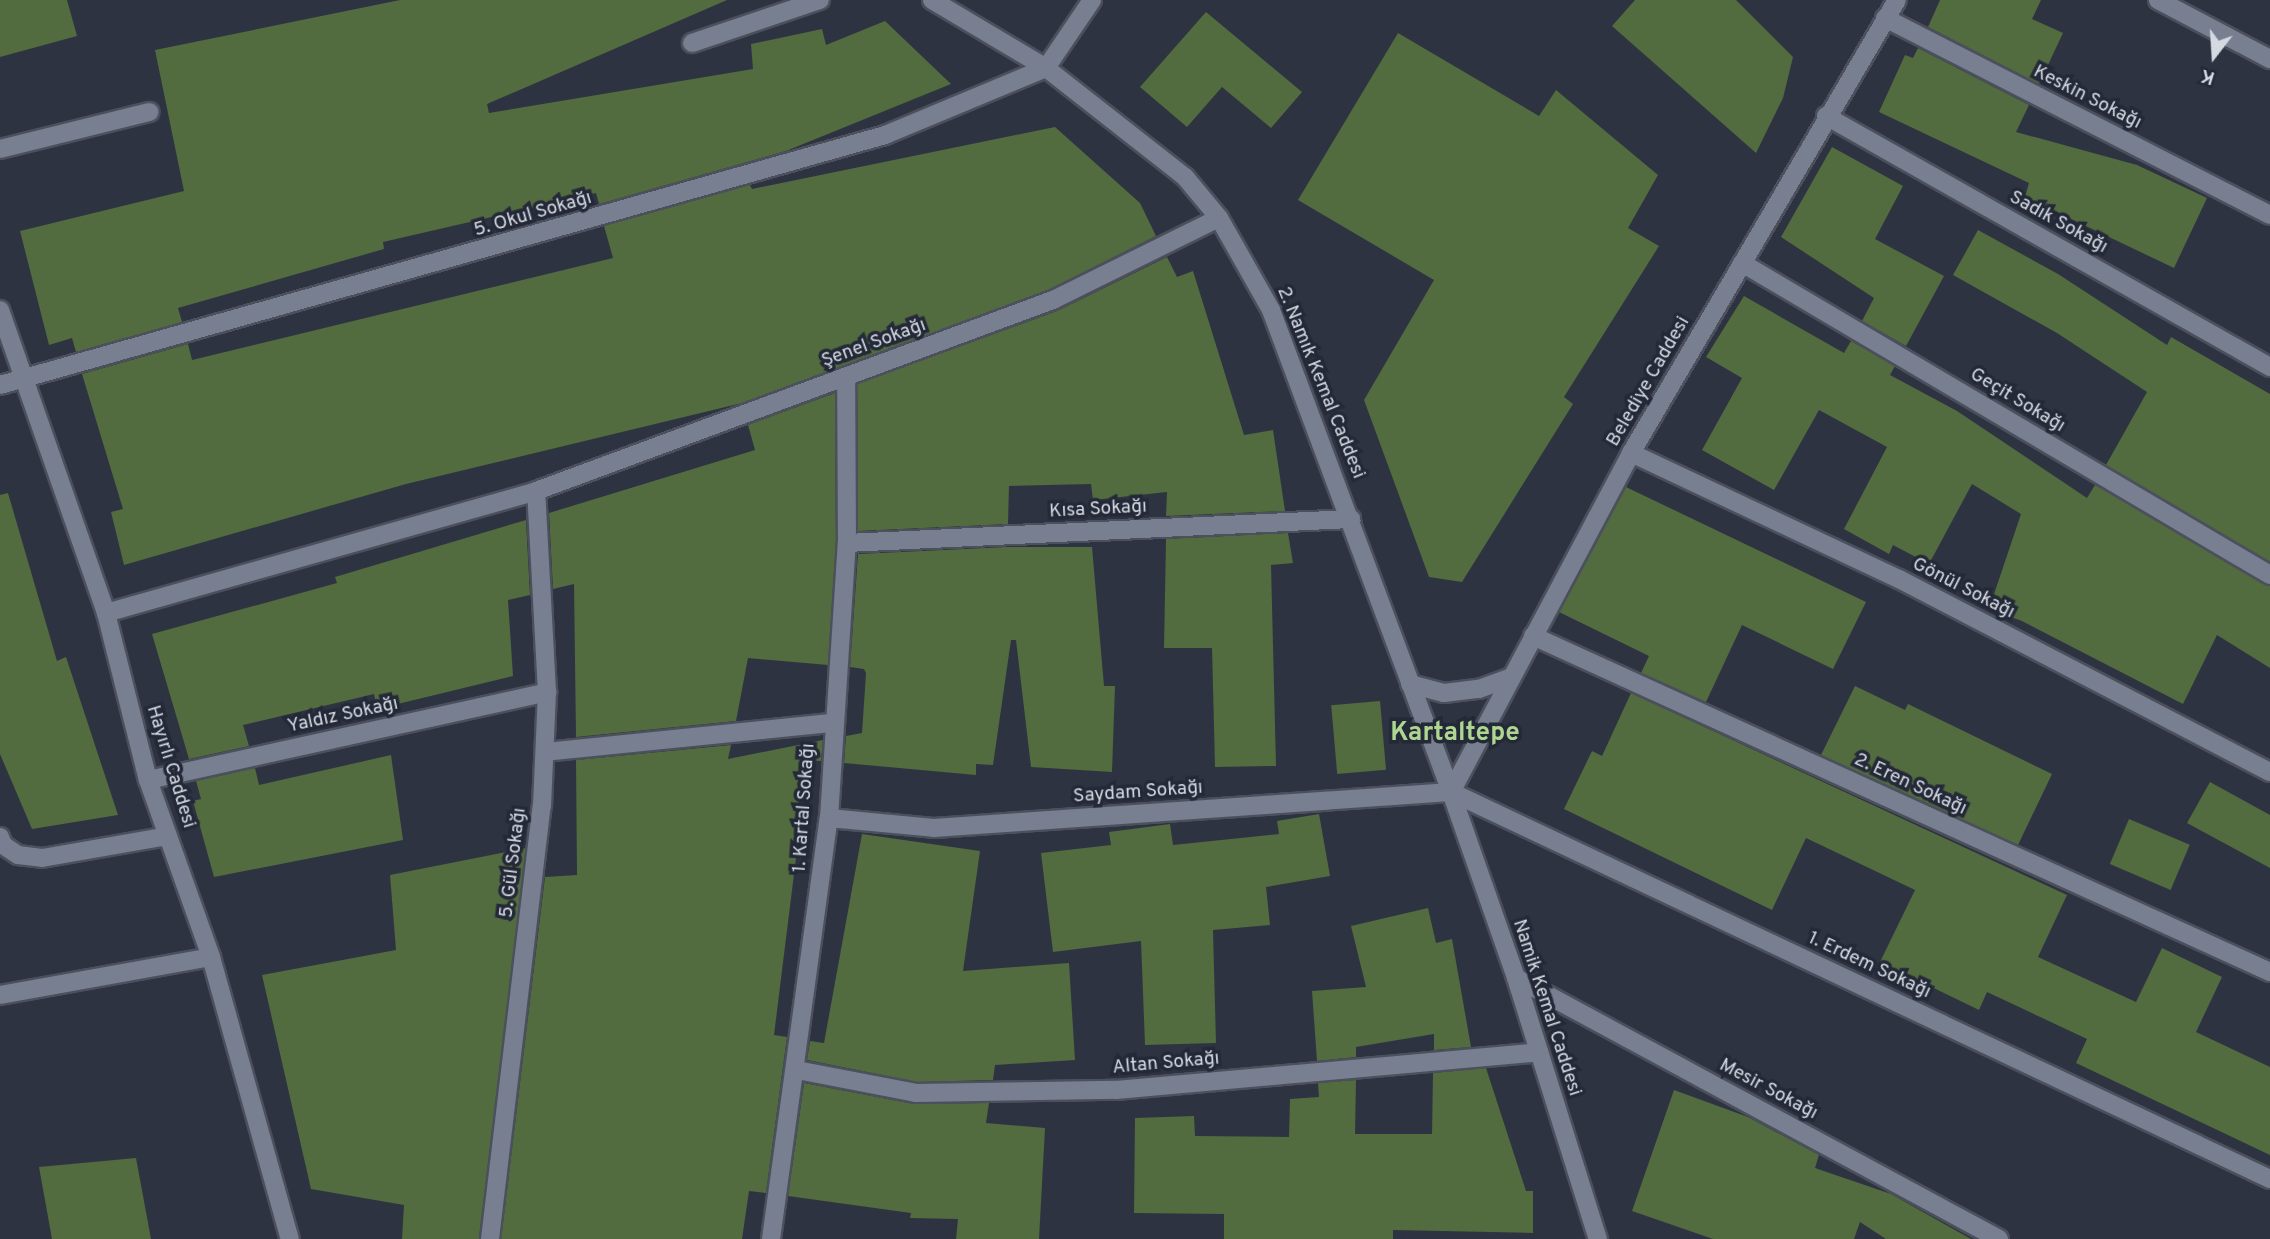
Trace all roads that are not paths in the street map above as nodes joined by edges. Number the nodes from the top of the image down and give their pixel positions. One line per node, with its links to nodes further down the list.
1 (820, 0): 7 (street)
2 (932, 0): 9 (street, 2. Namık Kemal Caddesi)
3 (1092, 0): 9 (street)
4 (1897, 0): 6 (street, Belediye Caddesi)
5 (2158, 0): 8 (street)
6 (1885, 19): 11 (street, Belediye Caddesi); 13 (street, Keskin Sokağı)
7 (692, 43)
8 (2270, 59)
9 (1046, 68): 14 (street, 2. Namık Kemal Caddesi); 19 (street, 5. Okul Sokağı)
10 (150, 112): 12 (street)
11 (1826, 116): 15 (street, Belediye Caddesi); 17 (street, Sadık Sokağı)
12 (0, 149)
13 (2270, 215)
14 (1219, 218): 18 (street, Şenel Sokağı); 23 (street, 2. Namık Kemal Caddesi)
15 (1742, 263): 21 (street, Belediye Caddesi); 25 (street, Geçit Sokağı)
16 (0, 310): 19 (street, Hayırlı Caddesi)
17 (2270, 367)
18 (846, 377): 22 (street, Şenel Sokağı); 24 (street, 1. Kartal Sokağı)
19 (23, 380): 20 (street, 5. Okul Sokağı); 26 (street, Hayırlı Caddesi)
20 (0, 385)
21 (1631, 453): 27 (street, Belediye Caddesi); 33 (street, Gönül Sokağı)
22 (536, 491): 26 (street, Şenel Sokağı); 30 (street, 5. Gül Sokağı)
23 (1351, 519): 24 (street, Kısa Sokağı); 29 (street, 2. Namık Kemal Caddesi)
24 (846, 543): 31 (street, 1. Kartal Sokağı)
25 (2270, 575)
26 (106, 613): 34 (street, Hayırlı Caddesi)
27 (1533, 636): 28 (street, Belediye Caddesi); 40 (street, 2. Eren Sokağı)
28 (1509, 678): 29 (street); 35 (street, Belediye Caddesi)
29 (1410, 684): 35 (street, 2. Namık Kemal Caddesi)
30 (547, 692): 32 (street, 5. Gül Sokağı); 34 (street, Yaldız Sokağı)
31 (832, 723): 32 (street); 36 (street, 1. Kartal Sokağı)
32 (545, 752): 47 (street, 5. Gül Sokağı)
33 (2270, 772)
34 (148, 780): 38 (street, Hayırlı Caddesi)
35 (1451, 792): 36 (street, Saydam Sokağı); 41 (street, Namik Kemal Caddesi); 45 (street, 1. Erdem Sokağı)
36 (828, 818): 44 (street, 1. Kartal Sokağı)
37 (0, 836): 38 (street)
38 (168, 836): 39 (street, Hayırlı Caddesi)
39 (211, 957): 42 (street); 46 (street, Hayırlı Caddesi)
40 (2270, 972)
41 (1516, 978): 43 (street, Namik Kemal Caddesi); 50 (street, Mesir Sokağı)
42 (0, 995)
43 (1539, 1052): 44 (street, Altan Sokağı); 49 (street, Namik Kemal Caddesi)
44 (797, 1070): 48 (street, 1. Kartal Sokağı)
45 (2270, 1179)
46 (290, 1239)
47 (490, 1239)
48 (771, 1239)
49 (1598, 1239)
50 (1999, 1239)

